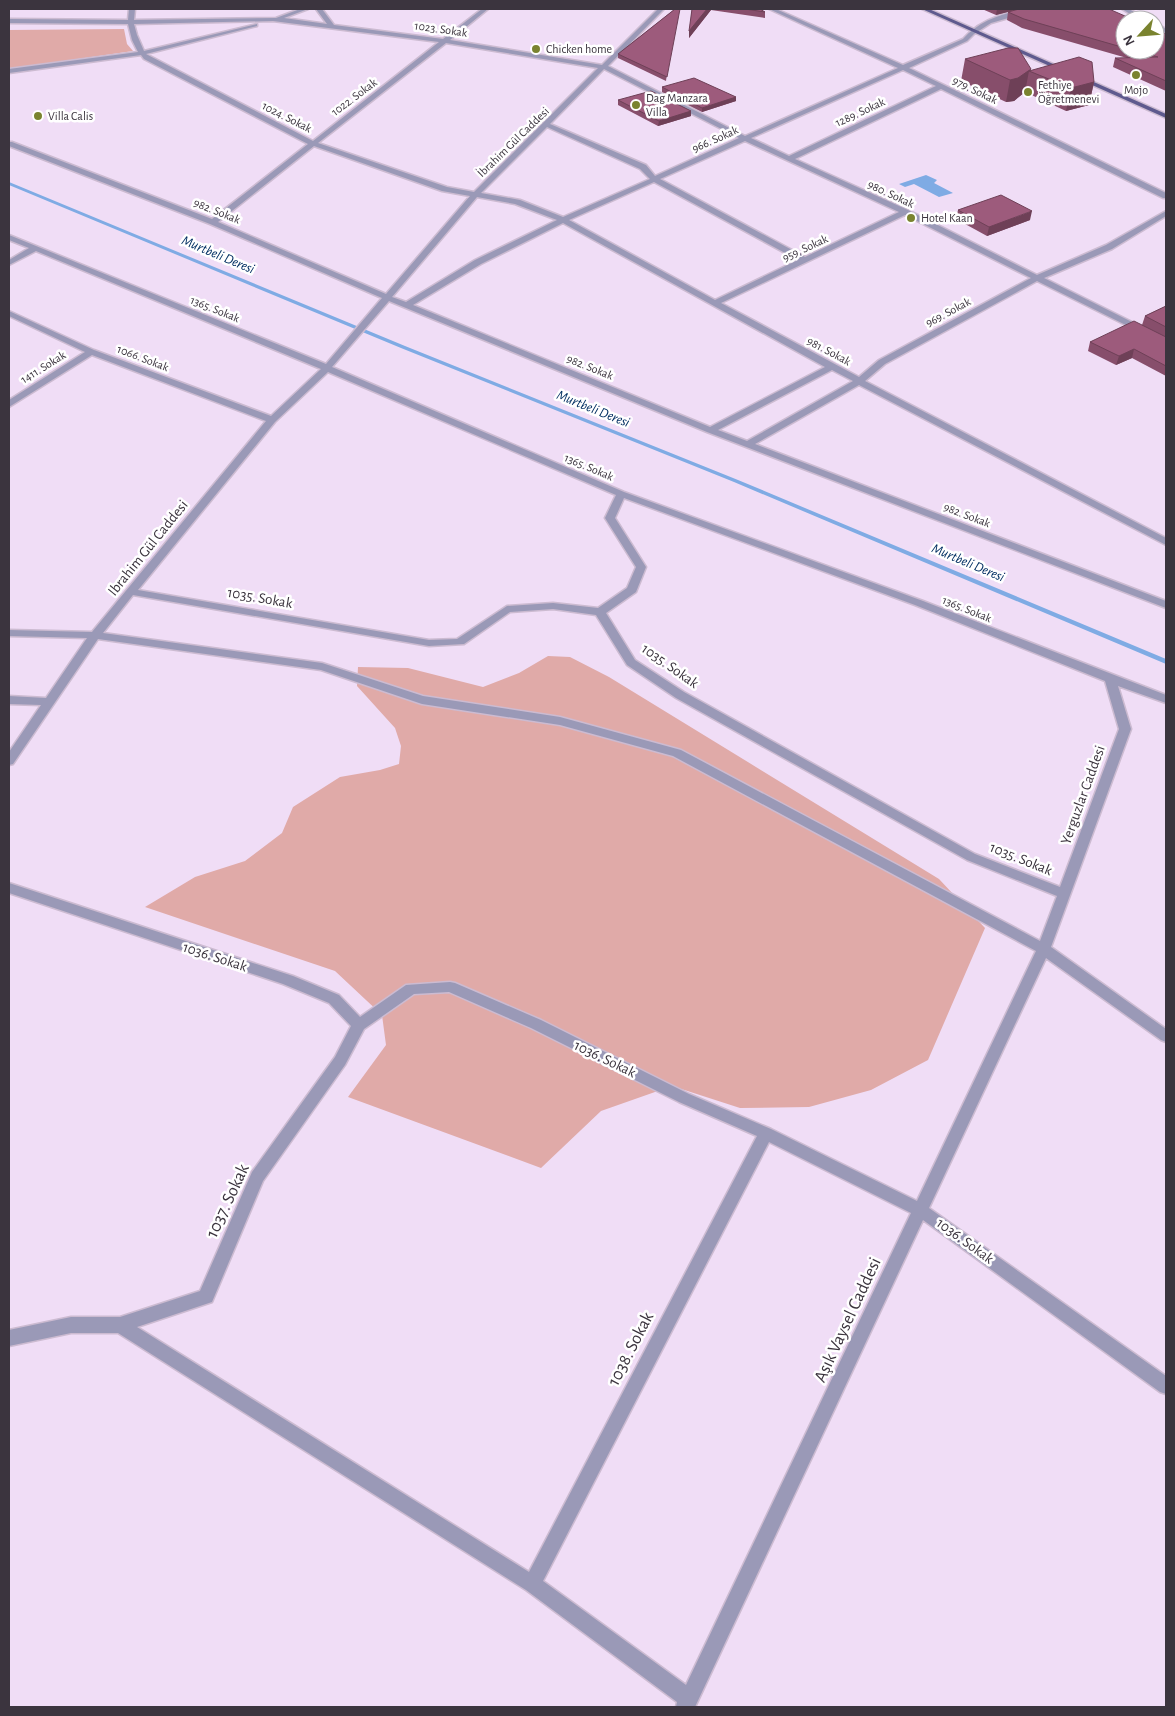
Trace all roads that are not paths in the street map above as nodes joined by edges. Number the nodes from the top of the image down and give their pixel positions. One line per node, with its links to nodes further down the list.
1 (132, 9): 11 (street)
2 (305, 9): 9 (street)
3 (319, 9): 12 (street)
4 (485, 9): 14 (street, 1022. Sokak)
5 (661, 9): 17 (street, İbrahim Gül Caddesi)
6 (772, 9): 16 (street, 979. Sokak)
7 (925, 9): 13 (main road)
8 (1037, 9): 13 (street, 966. Sokak)
9 (274, 19): 11 (street); 12 (street, 1023. Sokak); 15 (street)
10 (9, 21): 11 (street)
11 (130, 22): 15 (street)
12 (331, 26): 14 (street, 1023. Sokak)
13 (973, 30): 16 (street, 966. Sokak); 20 (main road)
14 (446, 41): 17 (street, 1023. Sokak); 23 (street, 1022. Sokak)
15 (142, 53): 18 (street); 23 (street, 1024. Sokak)
16 (902, 66): 19 (street, 979. Sokak); 22 (street, 966. Sokak)
17 (605, 67): 21 (street, İbrahim Gül Caddesi); 22 (street, 980. Sokak)
18 (9, 71)
19 (942, 86): 25 (street, 1289. Sokak); 28 (street, 979. Sokak)
20 (1166, 116)
21 (547, 125): 26 (street); 27 (street, İbrahim Gül Caddesi)
22 (744, 138): 25 (street, 980. Sokak); 26 (street, 966. Sokak)
23 (312, 143): 27 (street, 1024. Sokak); 32 (street, 1022. Sokak)
24 (9, 144): 32 (street, 982. Sokak)
25 (788, 159): 29 (street, 980. Sokak)
26 (654, 179): 31 (street, 966. Sokak); 35 (street)
27 (476, 194): 31 (street, 981. Sokak); 38 (street, İbrahim Gül Caddesi)
28 (1166, 196)
29 (905, 212): 35 (street, 959. Sokak); 37 (street, 980. Sokak)
30 (1166, 213): 37 (street, 969. Sokak)
31 (563, 220): 39 (street, 981. Sokak); 40 (street, 966. Sokak)
32 (213, 222): 38 (street, 982. Sokak)
33 (9, 238): 34 (street, 1365. Sokak)
34 (35, 248): 36 (street); 45 (street, 1365. Sokak)
35 (804, 260): 39 (street, 959. Sokak)
36 (9, 263)
37 (1039, 277): 42 (street, 980. Sokak); 46 (street, 969. Sokak)
38 (386, 297): 40 (street, 982. Sokak); 45 (street, İbrahim Gül Caddesi)
39 (714, 303): 44 (street, 981. Sokak)
40 (408, 305): 49 (street, 982. Sokak)
41 (9, 312): 43 (street, 1066. Sokak)
42 (1166, 342)
43 (91, 352): 47 (street, 1411. Sokak); 48 (street, 1066. Sokak)
44 (832, 367): 46 (street, 981. Sokak); 49 (street)
45 (328, 368): 48 (street, Ibrahim Gül Caddesi); 51 (street, 1365. Sokak)
46 (860, 381): 50 (street, 969. Sokak); 52 (street, 981. Sokak)
47 (9, 404)
48 (272, 420): 53 (street, Ibrahim Gül Caddesi)
49 (710, 430): 50 (street, 982. Sokak)
50 (748, 444): 54 (street, 982. Sokak)
51 (621, 494): 55 (street); 58 (street, 1365. Sokak)
52 (1166, 542)
53 (132, 592): 55 (street, 1035. Sokak); 57 (street, Ibrahim Gül Caddesi)
54 (1166, 605)
55 (600, 612): 64 (street, 1035. Sokak)
56 (9, 633): 57 (street)
57 (95, 634): 61 (street, Ibrahim Gül Caddesi); 65 (street)
58 (1110, 680): 59 (street, 1365. Sokak); 64 (street, Yerguzlar Caddesi)
59 (1166, 699)
60 (9, 700): 61 (street)
61 (48, 702): 62 (street, Ibrahim Gül Caddesi)
62 (9, 761)
63 (9, 888): 66 (street, 1036. Sokak)
64 (1064, 894): 65 (street, Yerguzlar Caddesi)
65 (1044, 949): 67 (street); 69 (street, Aşık Vaysel Caddesi)
66 (359, 1025): 68 (street, 1036. Sokak); 70 (street, 1037. Sokak)
67 (1166, 1036)
68 (766, 1133): 69 (street, 1036. Sokak); 73 (street, 1038. Sokak)
69 (922, 1211): 72 (street, 1036. Sokak); 74 (street, Aşık Vaysel Caddesi)
70 (120, 1325): 71 (street); 73 (street)
71 (9, 1338)
72 (1166, 1386)
73 (532, 1584): 74 (street)
74 (688, 1704)

